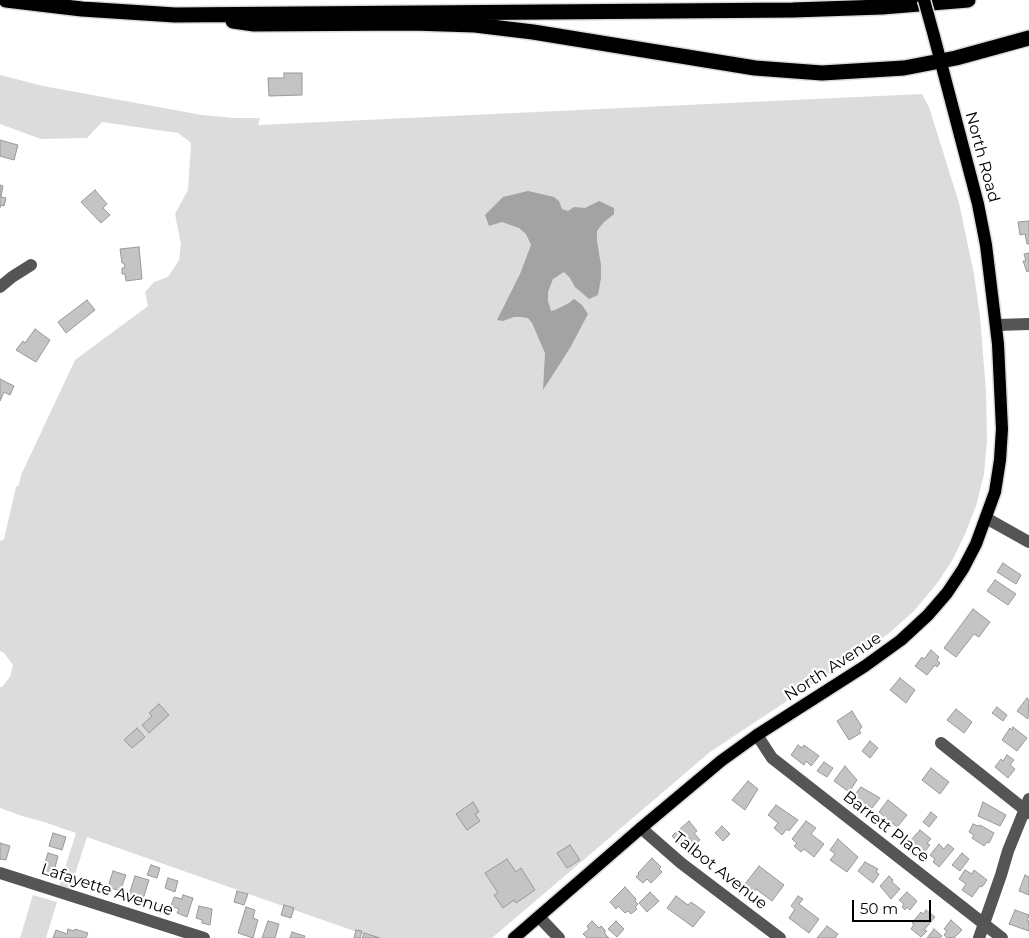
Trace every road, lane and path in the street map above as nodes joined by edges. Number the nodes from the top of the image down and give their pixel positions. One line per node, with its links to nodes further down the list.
1 (6, 0): 4 (highway)
2 (924, 0): 6 (main road, North Road, bridge)
3 (968, 0): 4 (highway)
4 (175, 15): 6 (highway)
5 (1029, 38): 6 (highway)
6 (940, 62): 10 (main road, North Road)
7 (31, 265): 8 (street)
8 (0, 287)
9 (1029, 324): 10 (street)
10 (996, 325): 11 (main road, North Avenue)
11 (986, 518): 12 (street); 13 (main road, North Avenue)
12 (1029, 542)
13 (758, 735): 16 (main road, North Avenue); 19 (street, Barrett Place)
14 (941, 743): 15 (street)
15 (1028, 807): 19 (street)
16 (641, 828): 18 (main road, North Avenue); 23 (street, Talbot Avenue)
17 (0, 873): 20 (street, Lafayette Avenue)
18 (539, 917): 21 (main road, North Avenue); 22 (street)
19 (984, 924): 24 (street); 25 (street, Barrett Place)
20 (204, 938)
21 (514, 938)
22 (559, 938)
23 (780, 938)
24 (979, 938)
25 (1002, 938)

